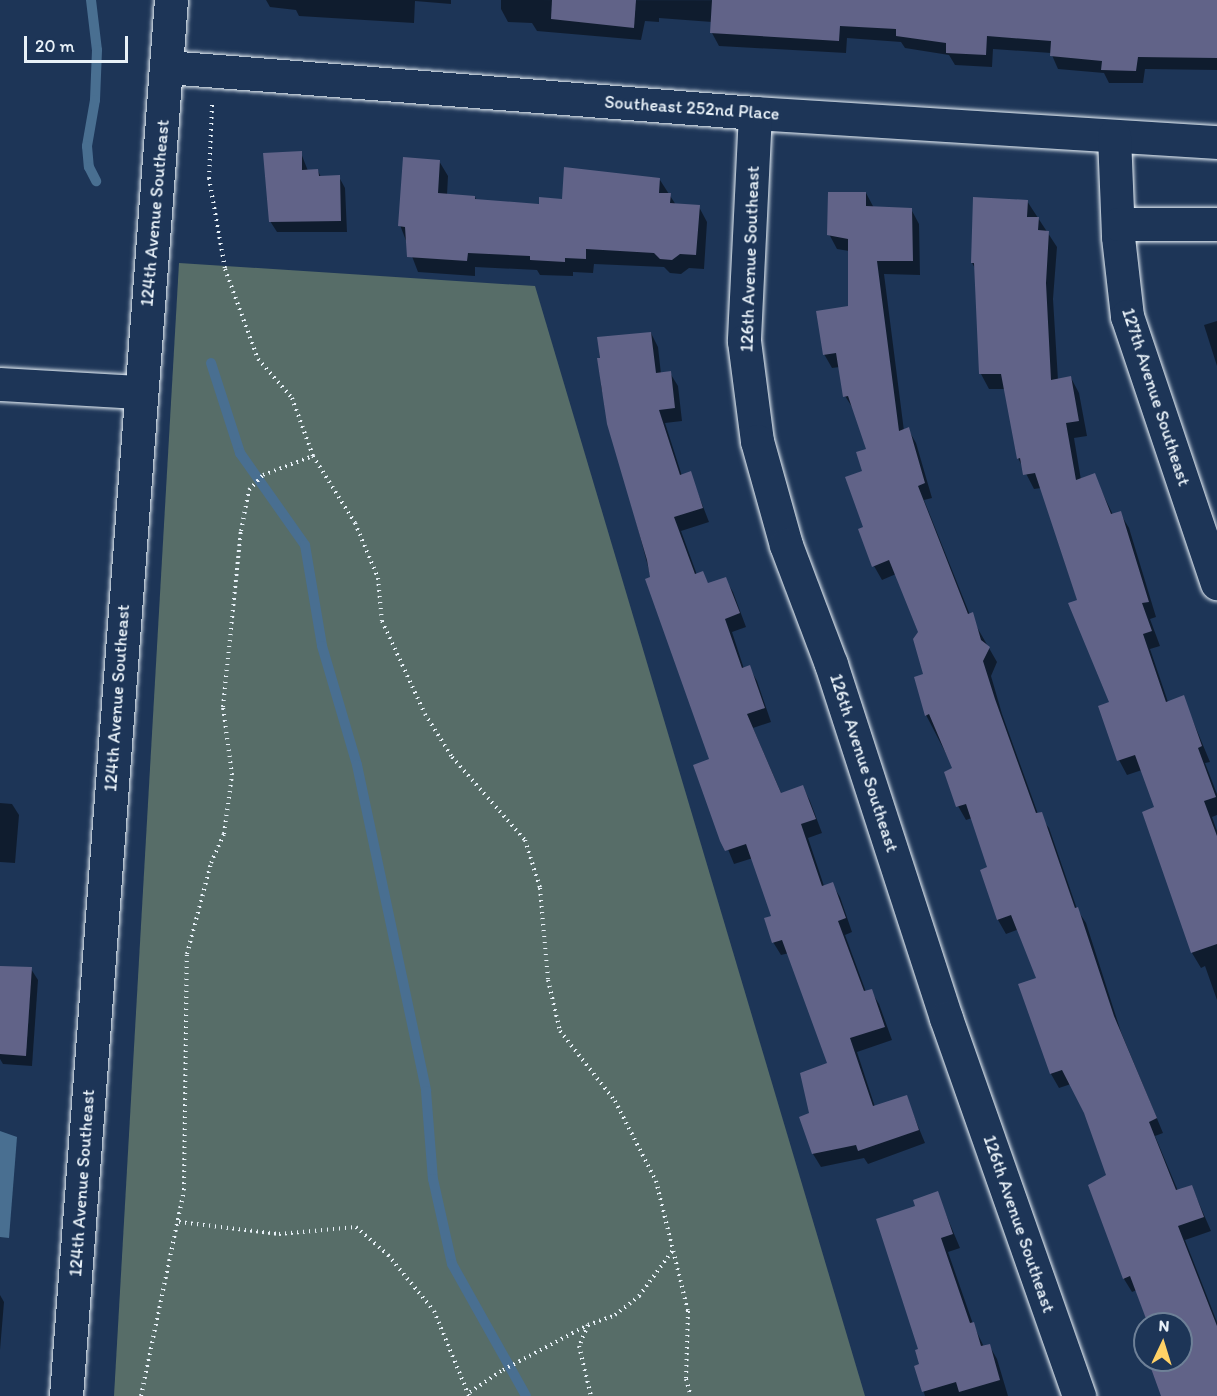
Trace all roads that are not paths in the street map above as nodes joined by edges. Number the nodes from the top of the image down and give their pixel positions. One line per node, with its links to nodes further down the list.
1 (171, 0): 2 (street, 124th Avenue Southeast)
2 (167, 67): 3 (street, Southeast 252nd Place); 9 (street, 124th Avenue Southeast)
3 (755, 113): 4 (street, Southeast 252nd Place); 12 (street, 126th Avenue Southeast)
4 (1114, 136): 5 (street, Southeast 252nd Place); 6 (street, 127th Avenue Southeast)
5 (1217, 142)
6 (1118, 224): 7 (street); 10 (street, 127th Avenue Southeast)
7 (1217, 224)
8 (0, 384): 9 (street)
9 (139, 392): 11 (street, 124th Avenue Southeast)
10 (1217, 583)
11 (66, 1396)
12 (1079, 1396)

